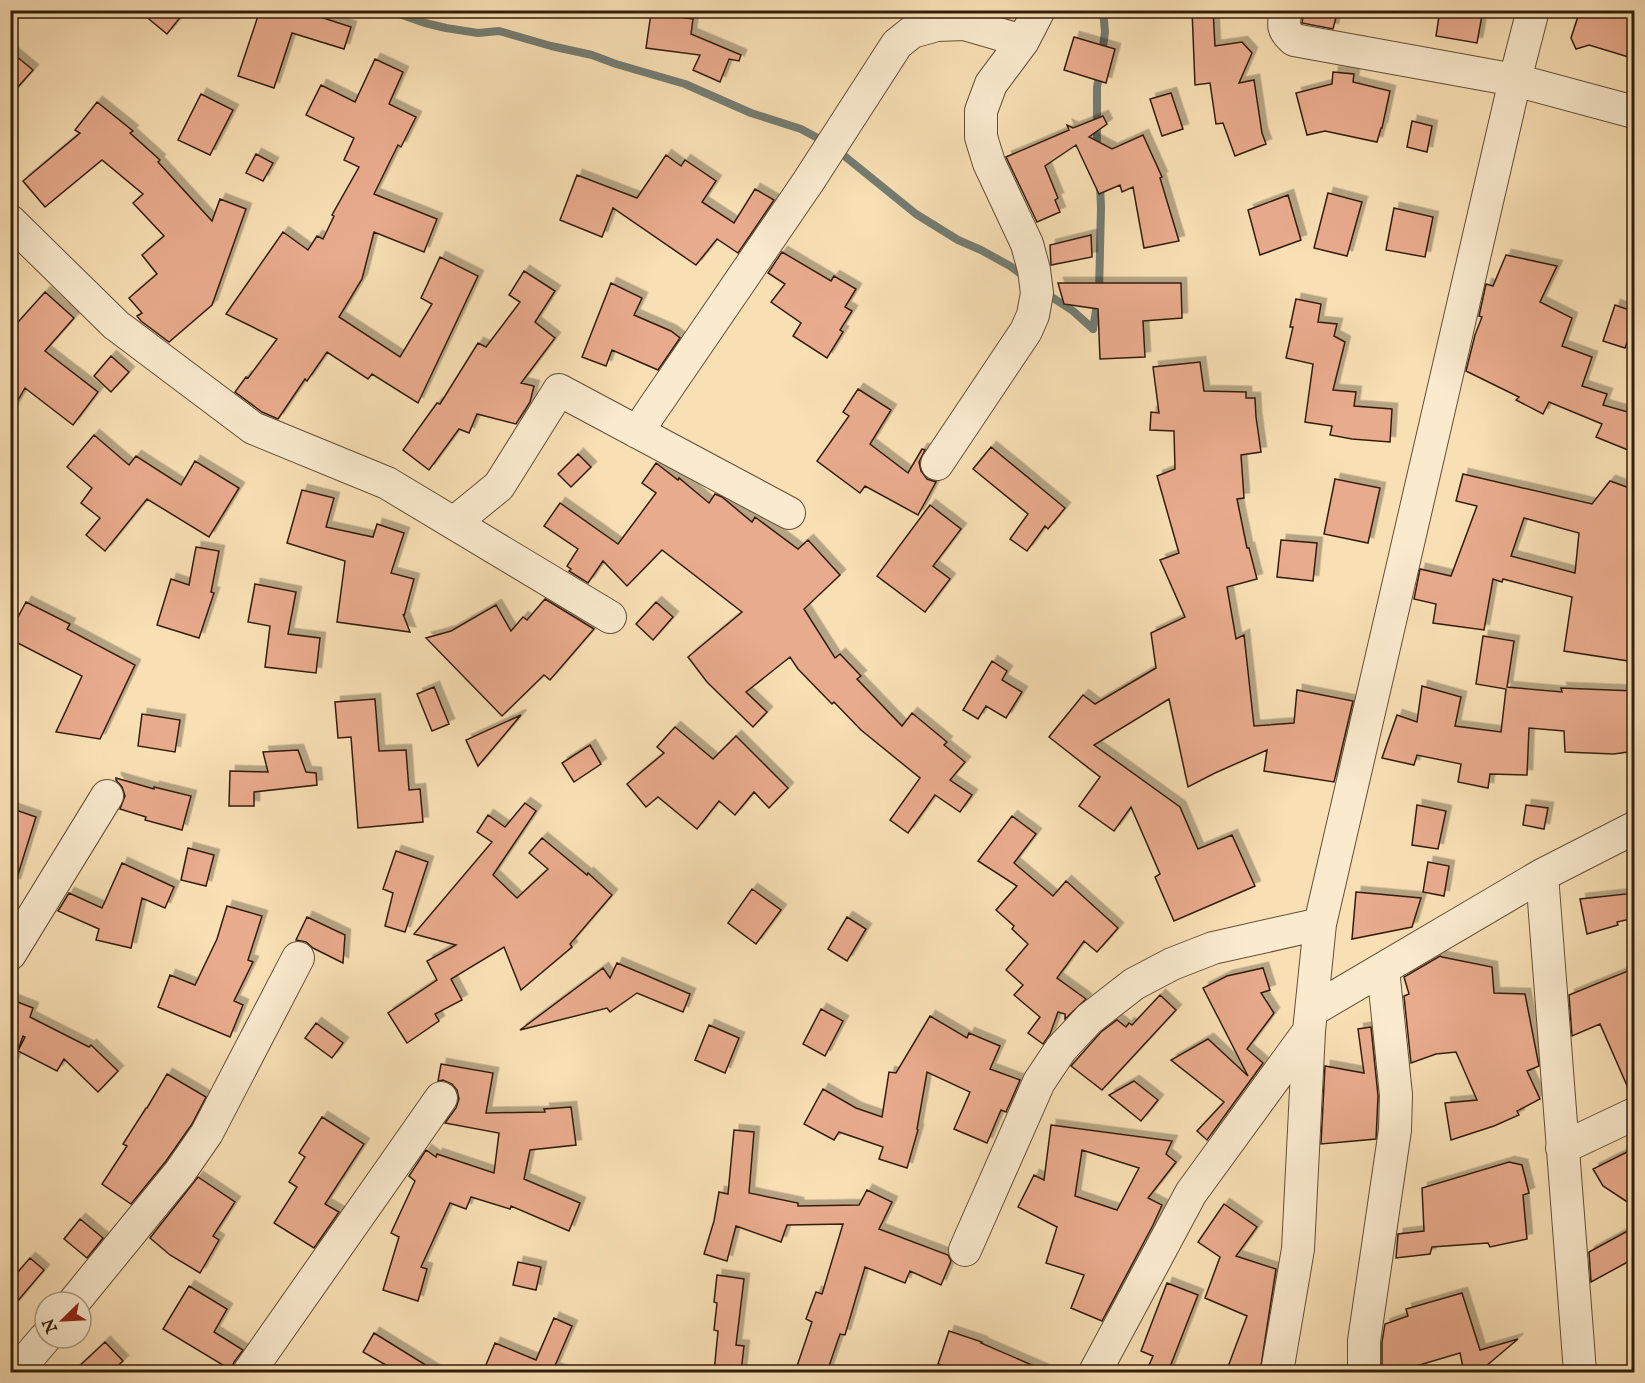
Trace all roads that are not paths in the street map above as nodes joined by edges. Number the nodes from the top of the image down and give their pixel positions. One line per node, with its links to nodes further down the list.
1 (1039, 10): 4 (street)
2 (1286, 10): 5 (street)
3 (1533, 10): 5 (street)
4 (1023, 41): 8 (street); 9 (street)
5 (1515, 81): 6 (street); 16 (street)
6 (1635, 112)
7 (10, 221): 11 (street)
8 (637, 432): 10 (street); 11 (street)
9 (937, 464)
10 (789, 513)
11 (455, 522): 12 (street)
12 (610, 617)
13 (107, 796): 17 (street)
14 (1635, 828): 15 (street)
15 (1542, 875): 19 (street); 23 (street)
16 (1320, 924): 20 (street); 24 (street)
17 (10, 954)
18 (298, 958): 25 (street)
19 (1383, 969): 20 (street); 31 (street)
20 (1310, 1021): 29 (street); 30 (street)
21 (441, 1098): 28 (street)
22 (1635, 1114): 23 (street)
23 (1562, 1148): 32 (street)
24 (965, 1250)
25 (84, 1290)
26 (35, 1350): 27 (street)
27 (16, 1372)
28 (249, 1372)
29 (1095, 1372)
30 (1277, 1372)
31 (1364, 1372)
32 (1580, 1372)

